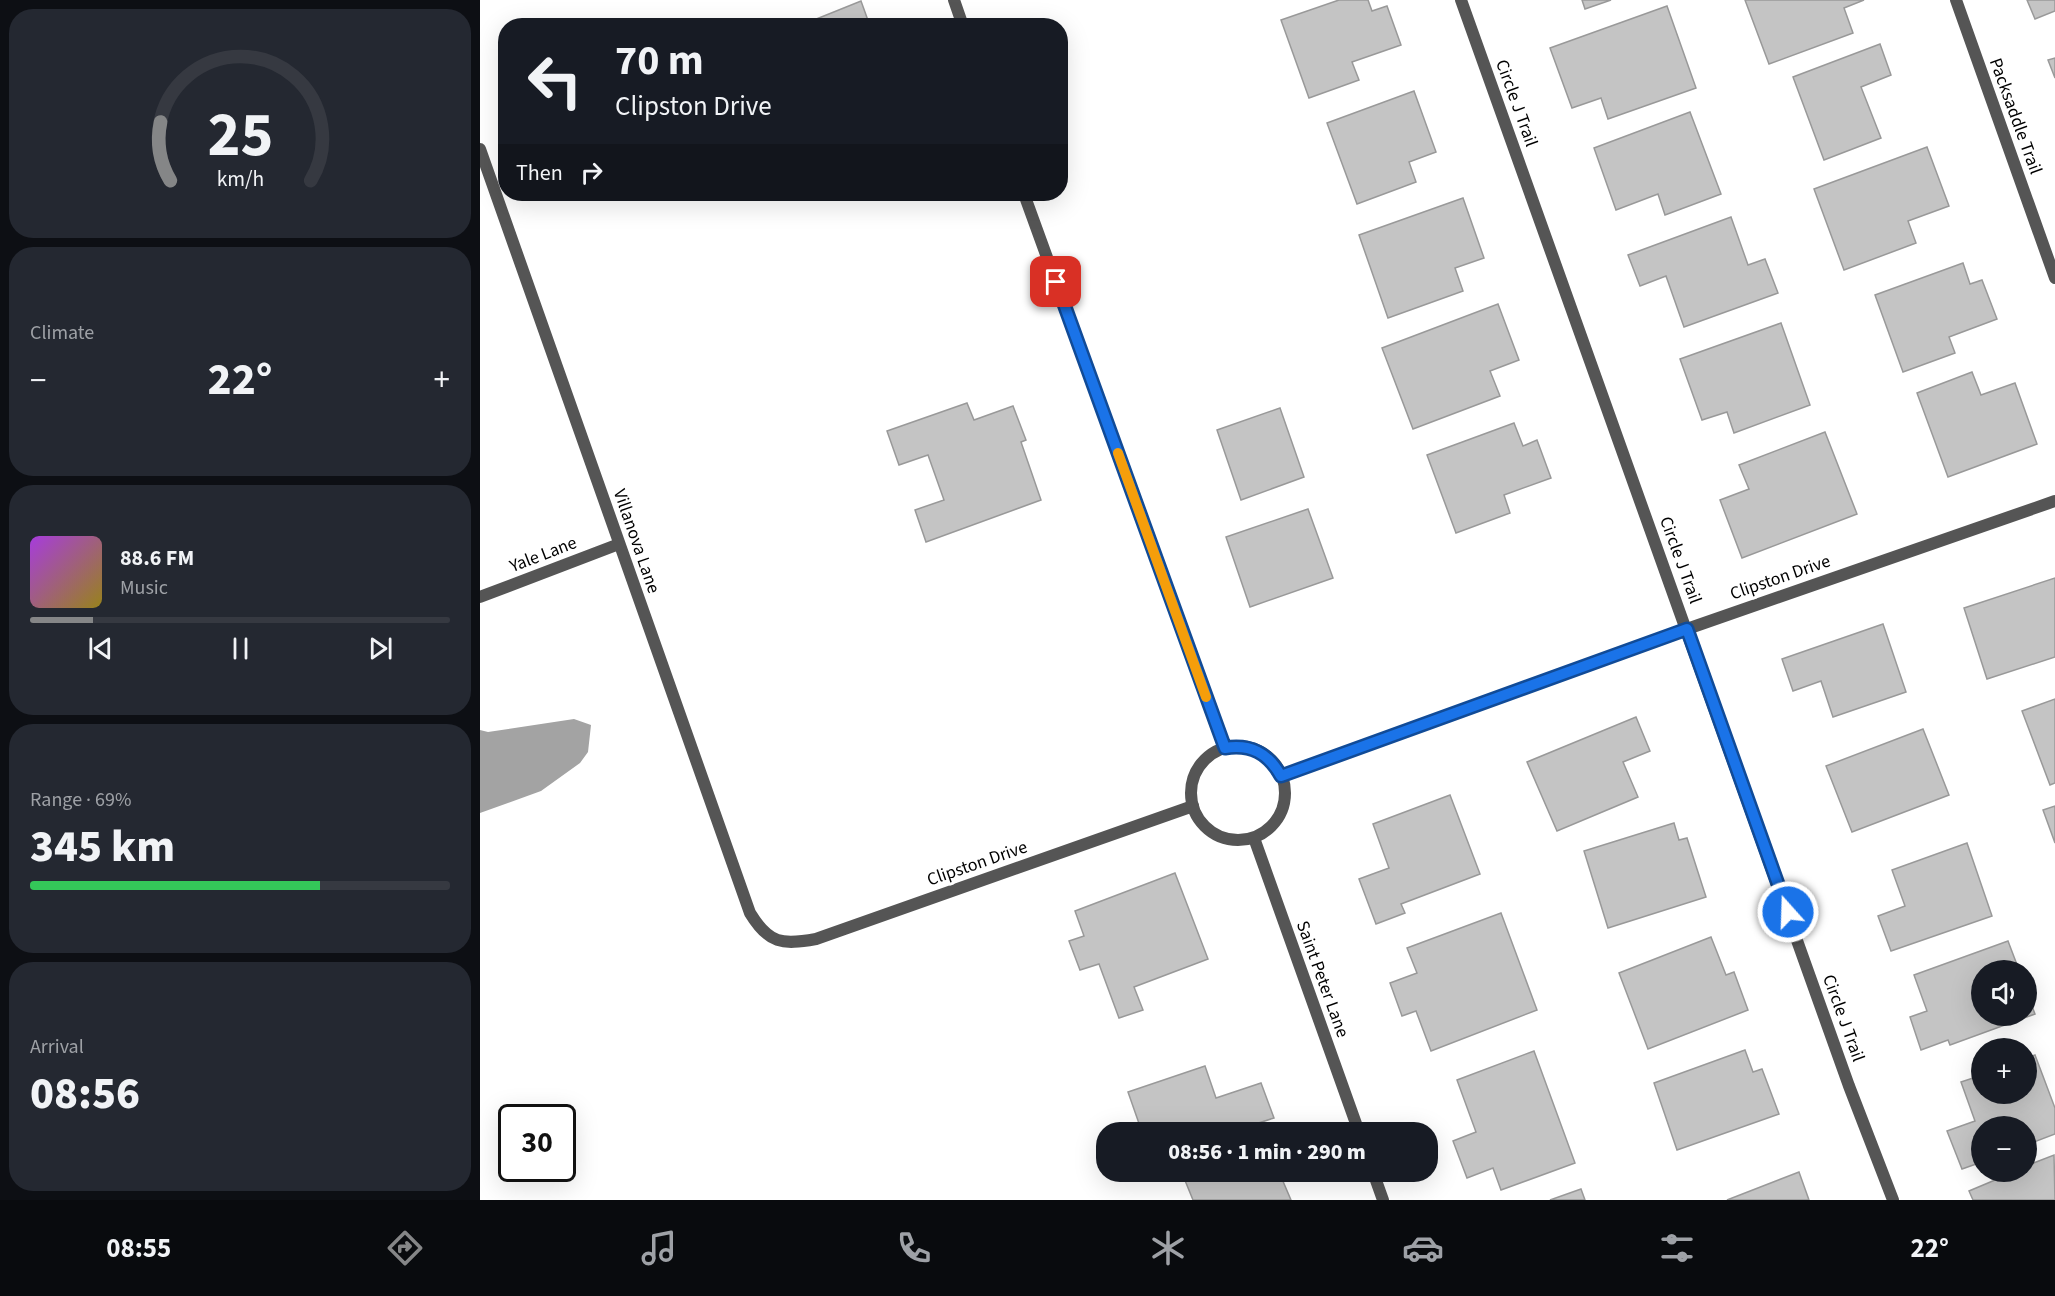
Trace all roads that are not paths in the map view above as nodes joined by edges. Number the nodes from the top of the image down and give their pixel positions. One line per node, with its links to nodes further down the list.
1 (954, 0): 4 (street)
2 (1461, 0): 13 (street, Circle J Trail)
3 (1956, 0): 9 (street, Packsaddle Trail)
4 (960, 18)
5 (480, 149): 6 (street, Villanova Lane)
6 (498, 200)
7 (498, 201): 11 (street, Villanova Lane)
8 (1027, 201): 14 (street)
9 (2055, 278)
10 (2055, 501): 13 (street, Clipston Drive)
11 (619, 544): 12 (street, Yale Lane); 18 (street, Villanova Lane)
12 (480, 597)
13 (1687, 629): 15 (street, Clipston Drive); 22 (street, Circle J Trail)
14 (1225, 748): 15 (street); 16 (street)
15 (1281, 776): 17 (street)
16 (1193, 806): 17 (street); 18 (street, Clipston Drive)
17 (1254, 838): 19 (street, Saint Peter Lane)
18 (771, 939)
19 (1355, 1122)
20 (1377, 1182): 21 (street)
21 (1383, 1200)
22 (1893, 1200)

